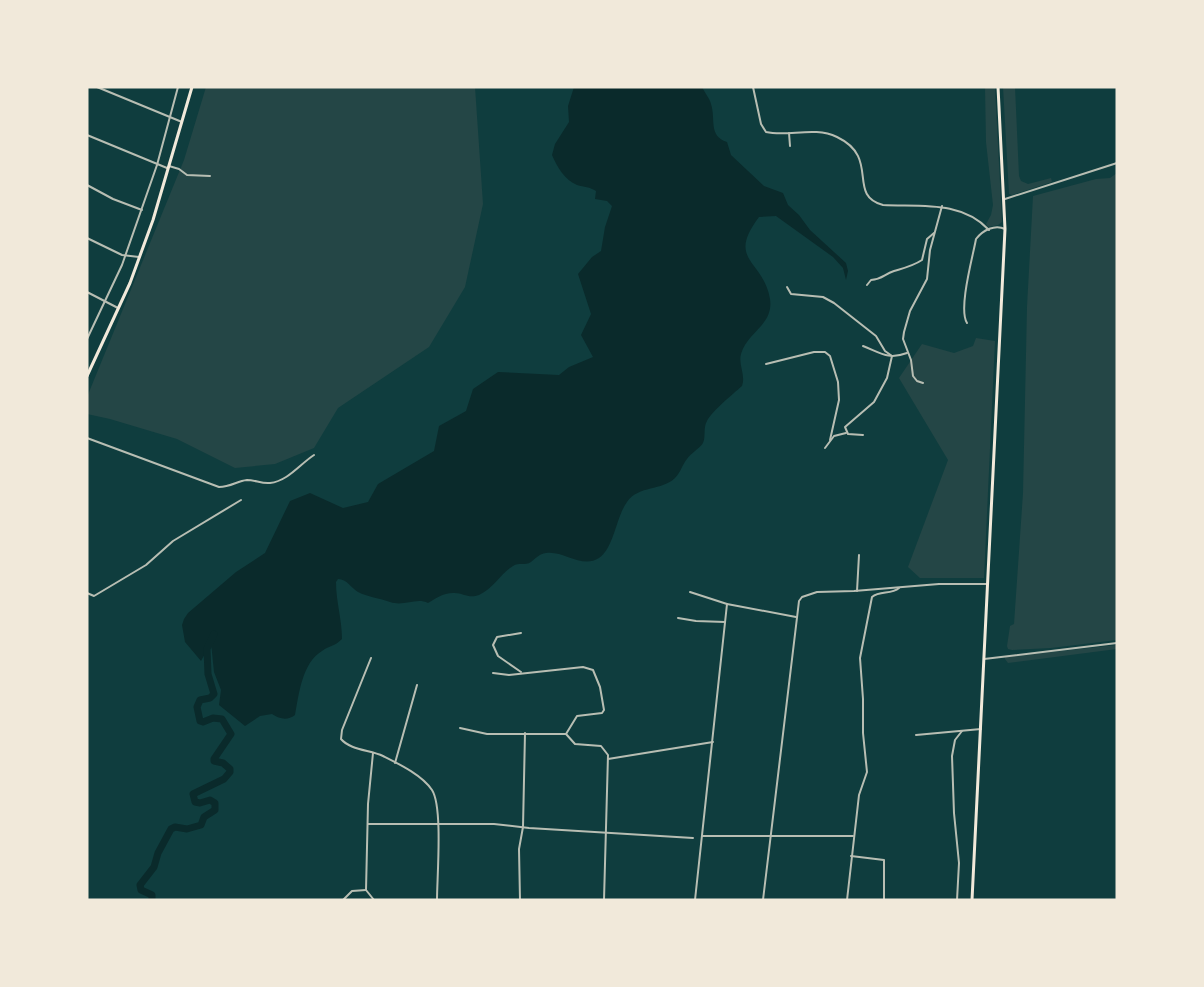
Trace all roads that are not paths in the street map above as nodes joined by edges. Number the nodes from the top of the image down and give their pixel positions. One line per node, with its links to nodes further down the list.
1 (97, 87): 6 (street)
2 (178, 87): 6 (street)
3 (192, 87): 7 (main road)
4 (753, 87): 8 (street)
5 (998, 87): 16 (main road)
6 (169, 117): 7 (street); 12 (street)
7 (182, 122): 13 (main road)
8 (789, 133): 10 (street); 17 (street)
9 (87, 135): 12 (street)
10 (790, 146)
11 (1117, 163): 16 (street)
12 (157, 165): 13 (street); 18 (street)
13 (169, 167): 14 (street); 24 (main road)
14 (210, 177)
15 (87, 185): 18 (street)
16 (1005, 199): 19 (main road)
17 (942, 206): 20 (street); 21 (street)
18 (142, 210): 23 (street)
19 (1005, 229): 20 (street); 46 (main road)
20 (989, 230): 30 (street)
21 (934, 233): 25 (street); 33 (street)
22 (87, 238): 23 (street)
23 (125, 256): 24 (street); 28 (street)
24 (139, 257): 29 (main road)
25 (867, 285)
26 (787, 287): 34 (street)
27 (87, 292): 28 (street)
28 (105, 302): 29 (street); 31 (street)
29 (118, 308): 36 (main road)
30 (967, 323)
31 (87, 339)
32 (863, 346): 34 (street)
33 (907, 353): 34 (street); 37 (street)
34 (892, 356): 38 (street)
35 (766, 364): 41 (street)
36 (87, 376)
37 (923, 383)
38 (846, 433): 39 (street); 41 (street)
39 (863, 435)
40 (87, 438): 43 (street)
41 (830, 440): 42 (street)
42 (825, 448)
43 (314, 455)
44 (241, 500): 50 (street)
45 (859, 555): 48 (street)
46 (988, 584): 47 (street); 58 (main road)
47 (899, 588): 48 (street); 78 (street)
48 (857, 591): 52 (street)
49 (690, 592): 51 (street)
50 (87, 593)
51 (727, 604): 52 (street); 54 (street)
52 (796, 617): 77 (street)
53 (678, 618): 54 (street)
54 (724, 622): 68 (street)
55 (520, 633): 59 (street)
56 (1117, 643): 58 (street)
57 (371, 658): 69 (street)
58 (984, 659): 63 (main road)
59 (521, 672): 60 (street); 66 (street)
60 (493, 673)
61 (417, 685): 71 (street)
62 (460, 728): 65 (street)
63 (981, 729): 64 (street); 92 (main road)
64 (962, 731): 67 (street); 91 (street)
65 (525, 733): 66 (street); 74 (street)
66 (566, 734): 70 (street)
67 (916, 735)
68 (713, 742): 70 (street); 76 (street)
69 (373, 752): 71 (street); 72 (street)
70 (608, 759): 75 (street)
71 (395, 763): 73 (street)
72 (368, 824): 73 (street); 81 (street)
73 (438, 824): 74 (street); 84 (street)
74 (523, 827): 75 (street); 85 (street)
75 (605, 832): 79 (street); 86 (street)
76 (702, 836): 77 (street); 87 (street)
77 (771, 836): 78 (street); 88 (street)
78 (853, 836): 80 (street)
79 (693, 838)
80 (851, 856): 89 (street); 90 (street)
81 (366, 890): 82 (street); 83 (street)
82 (343, 900)
83 (374, 900)
84 (437, 900)
85 (520, 900)
86 (603, 900)
87 (695, 900)
88 (763, 900)
89 (847, 900)
90 (884, 900)
91 (957, 900)
92 (972, 900)

